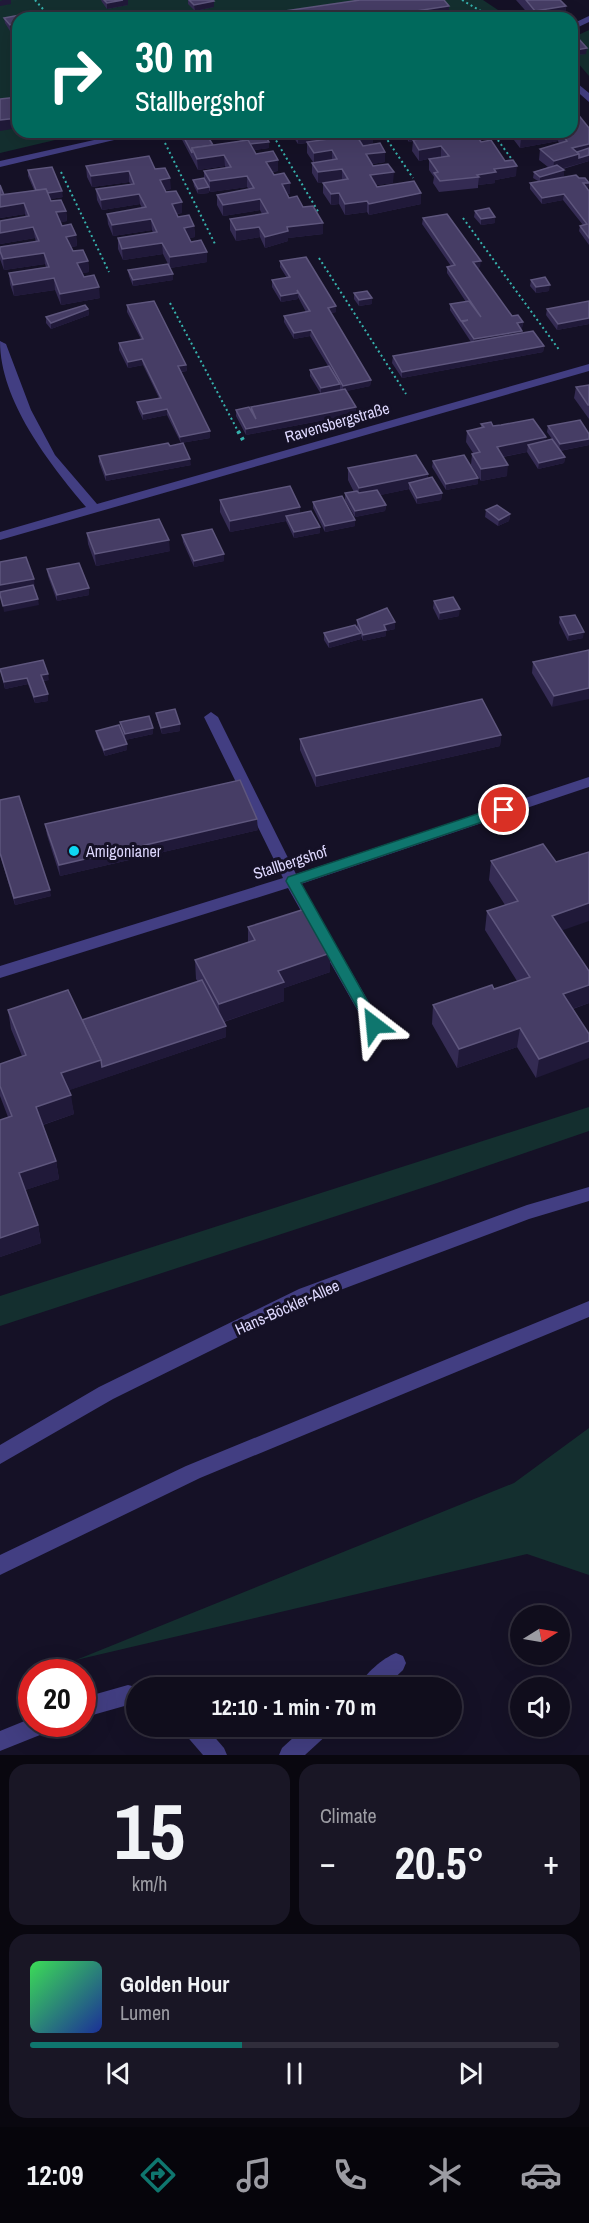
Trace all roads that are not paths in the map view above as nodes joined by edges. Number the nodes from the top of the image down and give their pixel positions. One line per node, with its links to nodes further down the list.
1 (578, 88): 2 (street)
2 (589, 99)
3 (117, 138): 4 (street)
4 (0, 164)
5 (0, 344): 7 (street)
6 (589, 367): 7 (street, Ravensbergstraße)
7 (93, 508): 8 (street, Ravensbergstraße)
8 (0, 536)
9 (211, 717): 11 (street)
10 (589, 782): 11 (street, Stallbergshof)
11 (292, 881): 12 (street, Stallbergshof); 13 (street)
12 (0, 972)
13 (374, 1025)
14 (589, 1194): 16 (street, Hans-Böckler-Allee)
15 (589, 1310): 17 (street)
16 (0, 1455)
17 (0, 1565)
18 (396, 1663): 19 (street)
19 (380, 1677)
20 (126, 1696): 21 (street)
21 (96, 1704)
22 (18, 1734): 25 (street)
23 (201, 1737): 26 (street)
24 (309, 1737): 27 (street)
25 (0, 1741)
26 (217, 1755)
27 (289, 1755)

